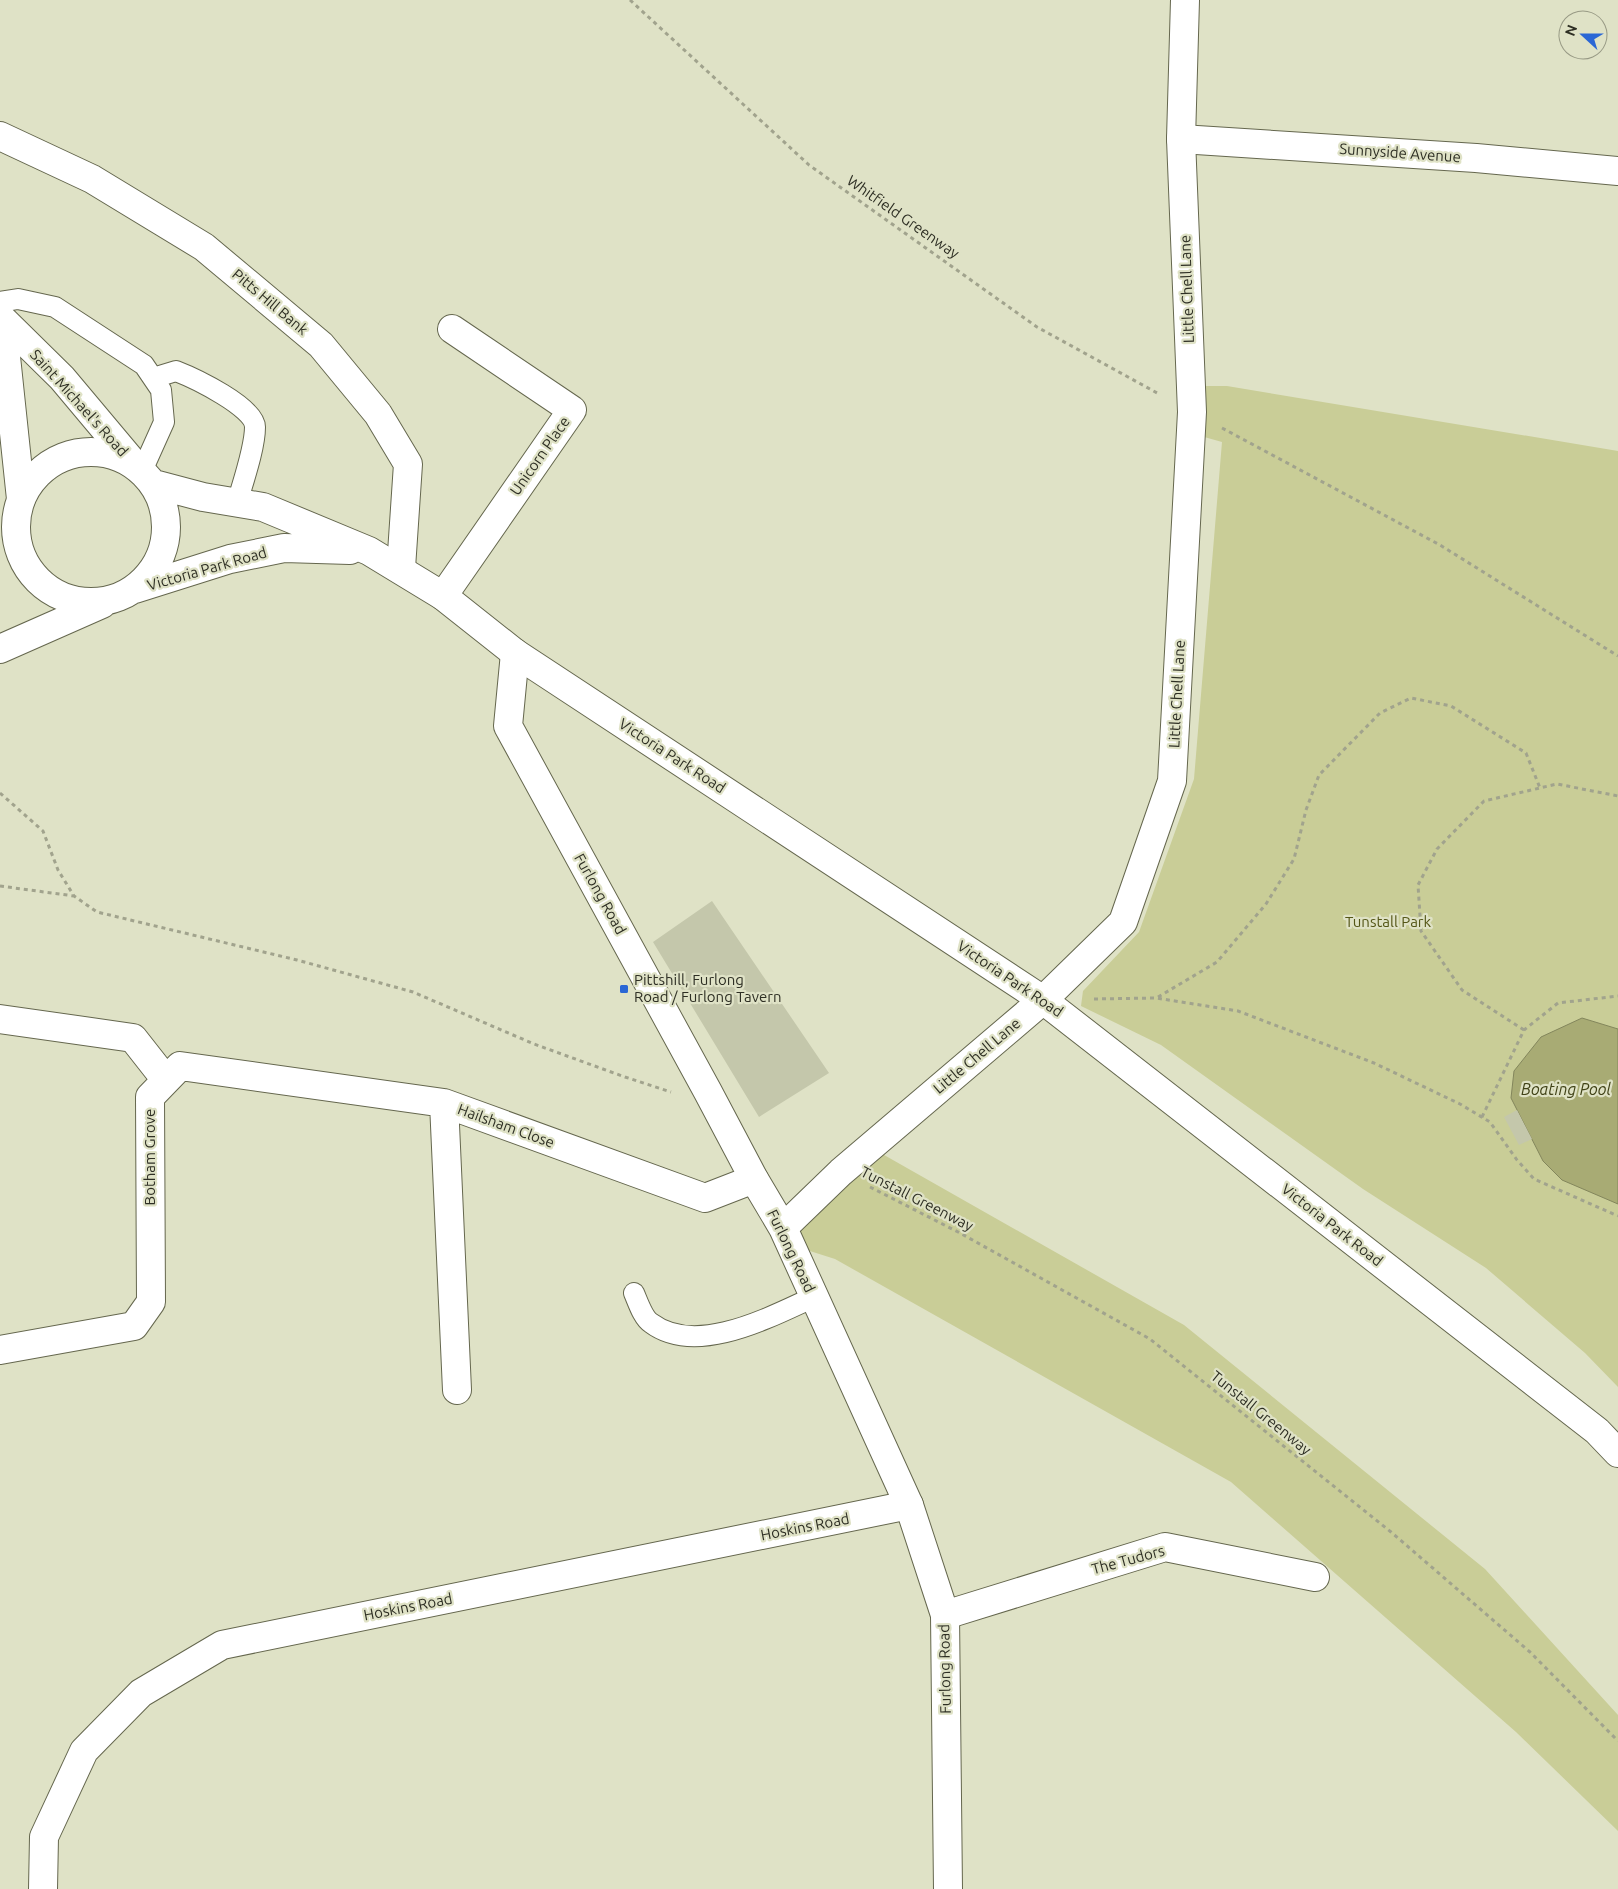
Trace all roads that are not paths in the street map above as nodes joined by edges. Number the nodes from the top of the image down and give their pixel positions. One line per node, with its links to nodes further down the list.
1 (1185, 0): 3 (street, Little Chell Lane)
2 (0, 136): 13 (street, Pitts Hill Bank)
3 (1181, 139): 4 (street, Sunnyside Avenue); 19 (street, Little Chell Lane)
4 (1618, 171)
5 (0, 313): 7 (lane); 8 (street, Saint Michael's Road); 10 (street, Saint Michael's Road)
6 (452, 329): 15 (street, Unicorn Place)
7 (153, 378): 8 (lane); 9 (lane)
8 (144, 474): 9 (street, Victoria Park Road); 10 (street); 14 (street)
9 (237, 503): 12 (street, Victoria Park Road)
10 (18, 510): 11 (street); 16 (street)
11 (0, 548)
12 (370, 551): 13 (street, Victoria Park Road); 14 (street, Victoria Park Road)
13 (401, 568): 15 (street, Victoria Park Road)
14 (135, 589): 16 (street)
15 (443, 596): 18 (street, Victoria Park Road)
16 (110, 600): 17 (street)
17 (0, 649)
18 (516, 653): 19 (street, Victoria Park Road); 23 (street, Furlong Road)
19 (1043, 1000): 24 (street, Little Chell Lane); 29 (street, Victoria Park Road)
20 (0, 1019): 21 (street)
21 (166, 1080): 22 (street, Botham Grove); 27 (street, Botham Grove)
22 (444, 1103): 23 (street, Hailsham Close); 28 (street, Hailsham Close)
23 (754, 1179): 24 (street, Furlong Road)
24 (782, 1228): 26 (street, Furlong Road)
25 (634, 1294): 26 (lane)
26 (814, 1297): 30 (street, Furlong Road)
27 (0, 1350)
28 (457, 1390)
29 (1618, 1453)
30 (910, 1505): 32 (street, Furlong Road); 33 (street, Hoskins Road)
31 (1315, 1577): 32 (street, The Tudors)
32 (945, 1615): 34 (street, Furlong Road)
33 (43, 1889)
34 (948, 1889)

